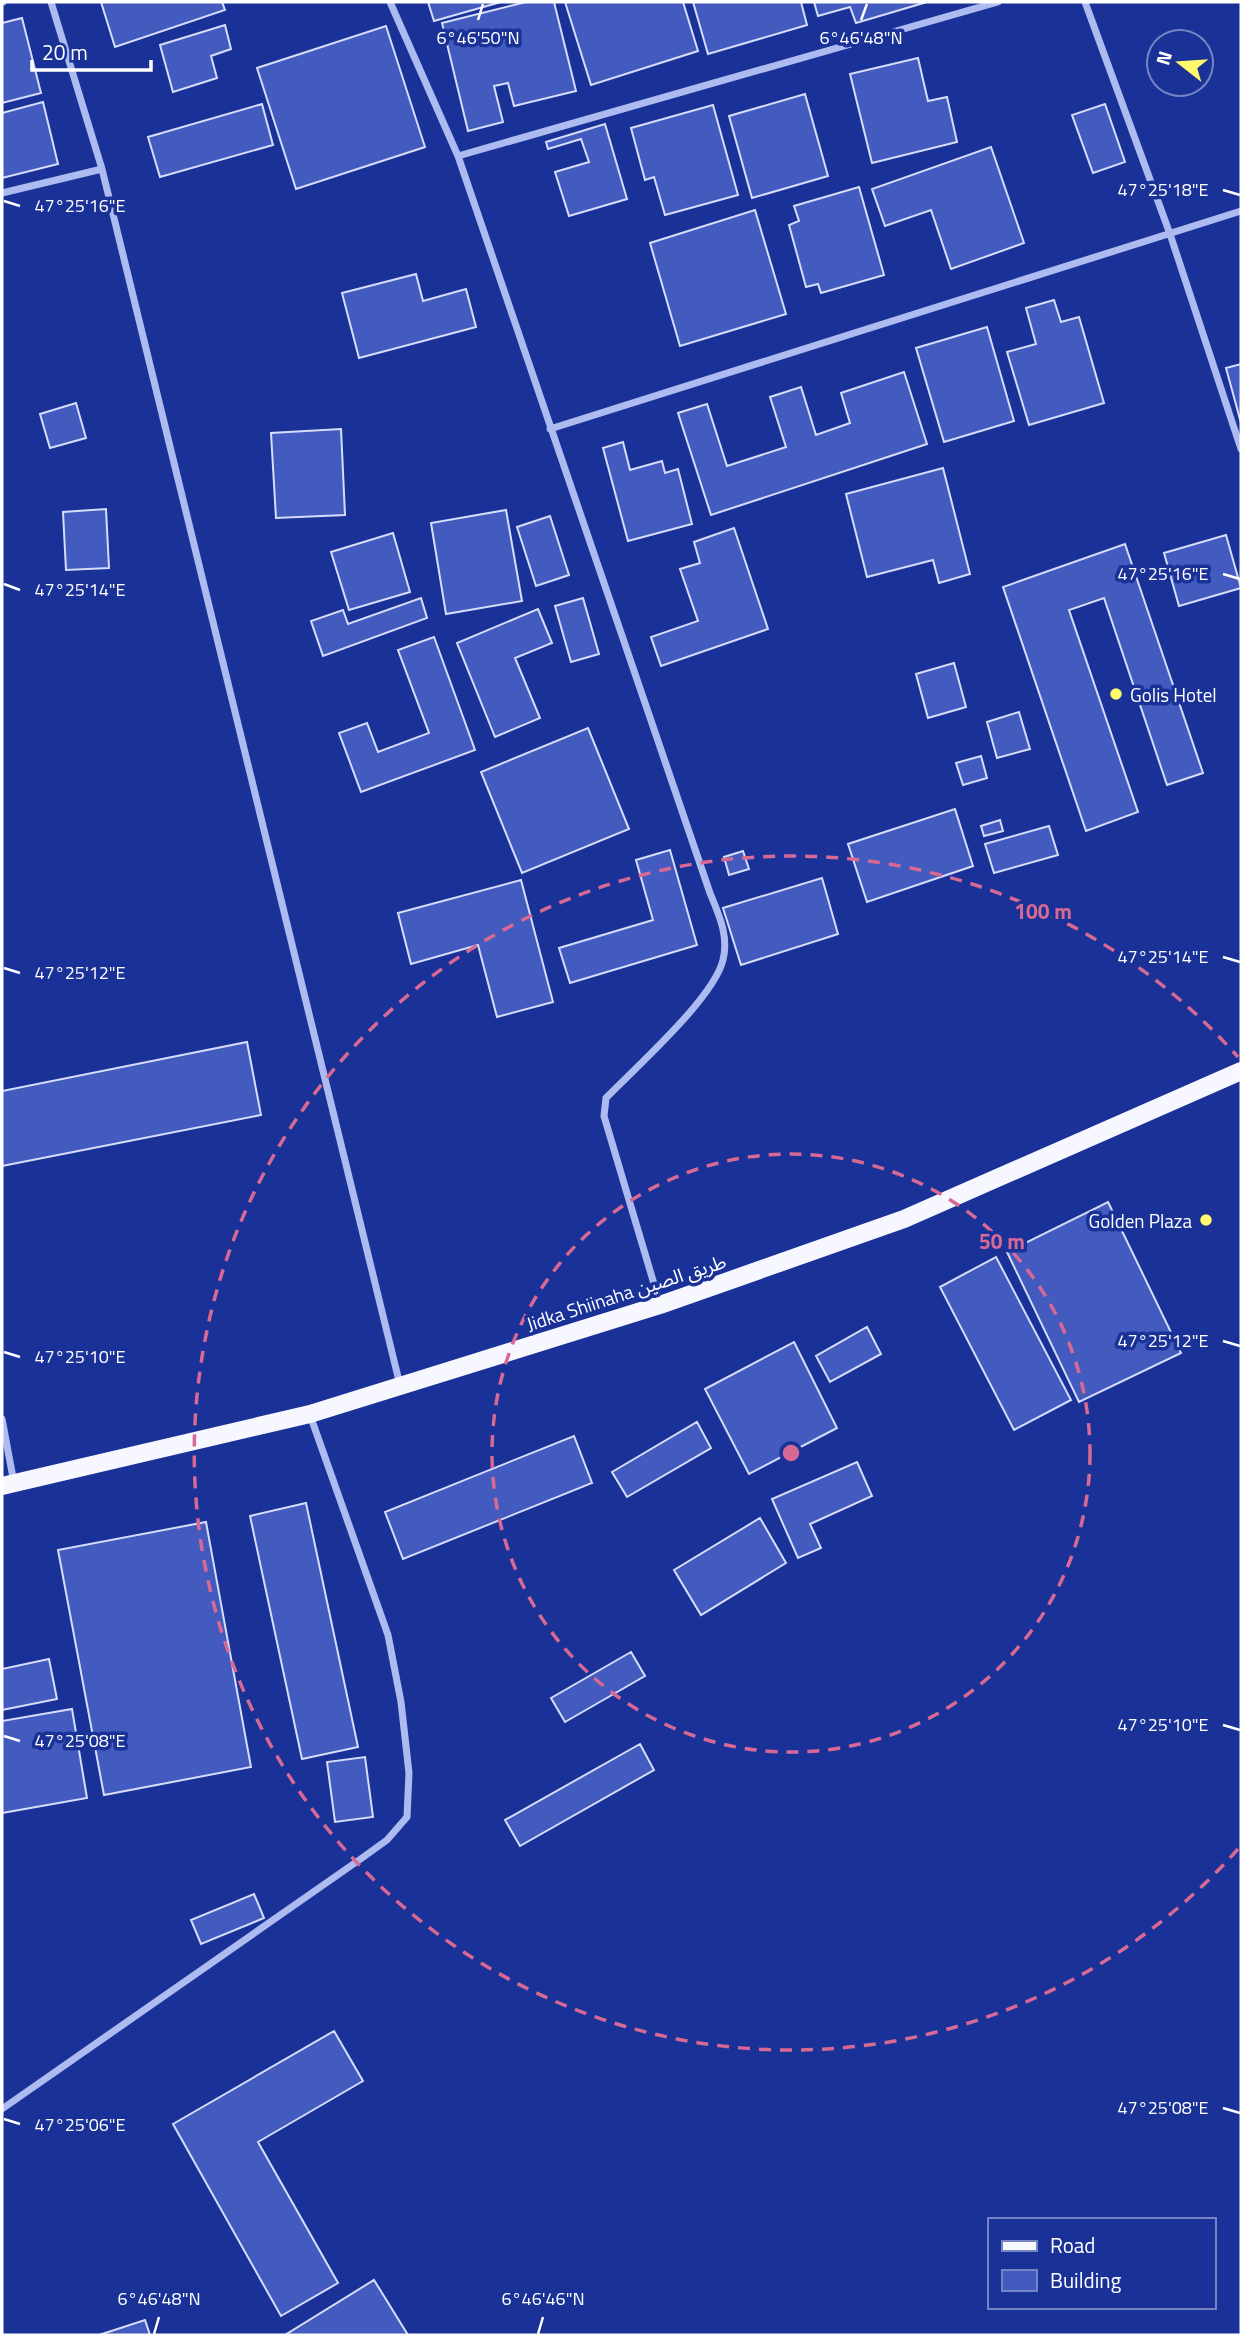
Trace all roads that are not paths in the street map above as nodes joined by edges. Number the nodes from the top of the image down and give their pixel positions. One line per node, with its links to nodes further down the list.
1 (51, 2): 6 (street)
2 (390, 2): 5 (street)
3 (998, 2): 5 (street)
4 (1085, 2): 9 (street)
5 (458, 156): 10 (street)
6 (102, 169): 7 (street); 14 (street)
7 (2, 193)
8 (1241, 211): 9 (street)
9 (1170, 234): 10 (street); 11 (street)
10 (550, 429): 13 (street)
11 (1241, 449)
12 (1241, 1071): 13 (main road, Jidka Shiinaha طريق الصين)
13 (660, 1305): 14 (main road, Jidka Shiinaha طريق الصين)
14 (400, 1386): 15 (main road, Jidka Shiinaha طريق الصين)
15 (310, 1414): 17 (main road, Jidka Shiinaha طريق الصين); 18 (street)
16 (2, 1419): 17 (street)
17 (8, 1485)
18 (2, 2109)

